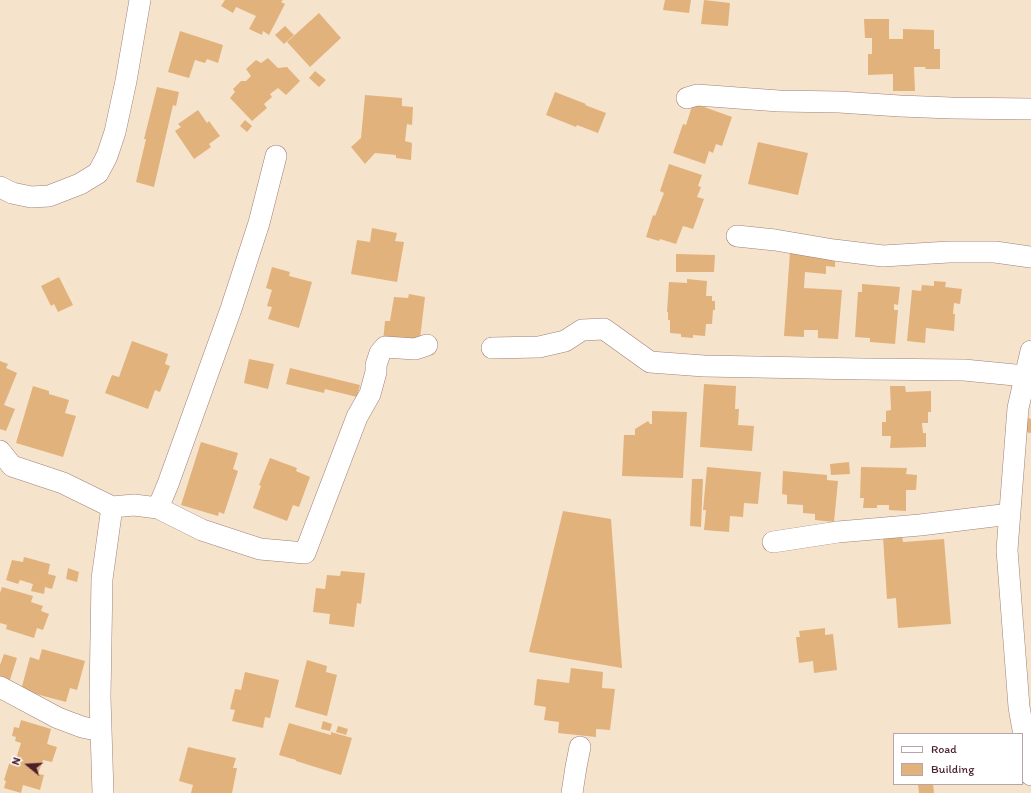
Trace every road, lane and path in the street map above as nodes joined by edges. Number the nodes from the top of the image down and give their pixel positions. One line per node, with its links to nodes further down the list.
1 (140, 0): 5 (street)
2 (687, 98): 3 (street)
3 (1031, 109)
4 (276, 156): 14 (street)
5 (0, 187)
6 (737, 236): 7 (street)
7 (1031, 257)
8 (427, 345): 14 (street)
9 (492, 348): 11 (street)
10 (1031, 351): 11 (street)
11 (1025, 376): 15 (street)
12 (0, 451): 13 (street)
13 (112, 507): 14 (street); 18 (street)
14 (158, 508)
15 (1010, 514): 16 (street); 20 (street)
16 (773, 542)
17 (0, 687): 18 (street)
18 (101, 731): 21 (street)
19 (580, 748): 22 (street)
20 (1031, 775)
21 (103, 793)
22 (572, 793)

